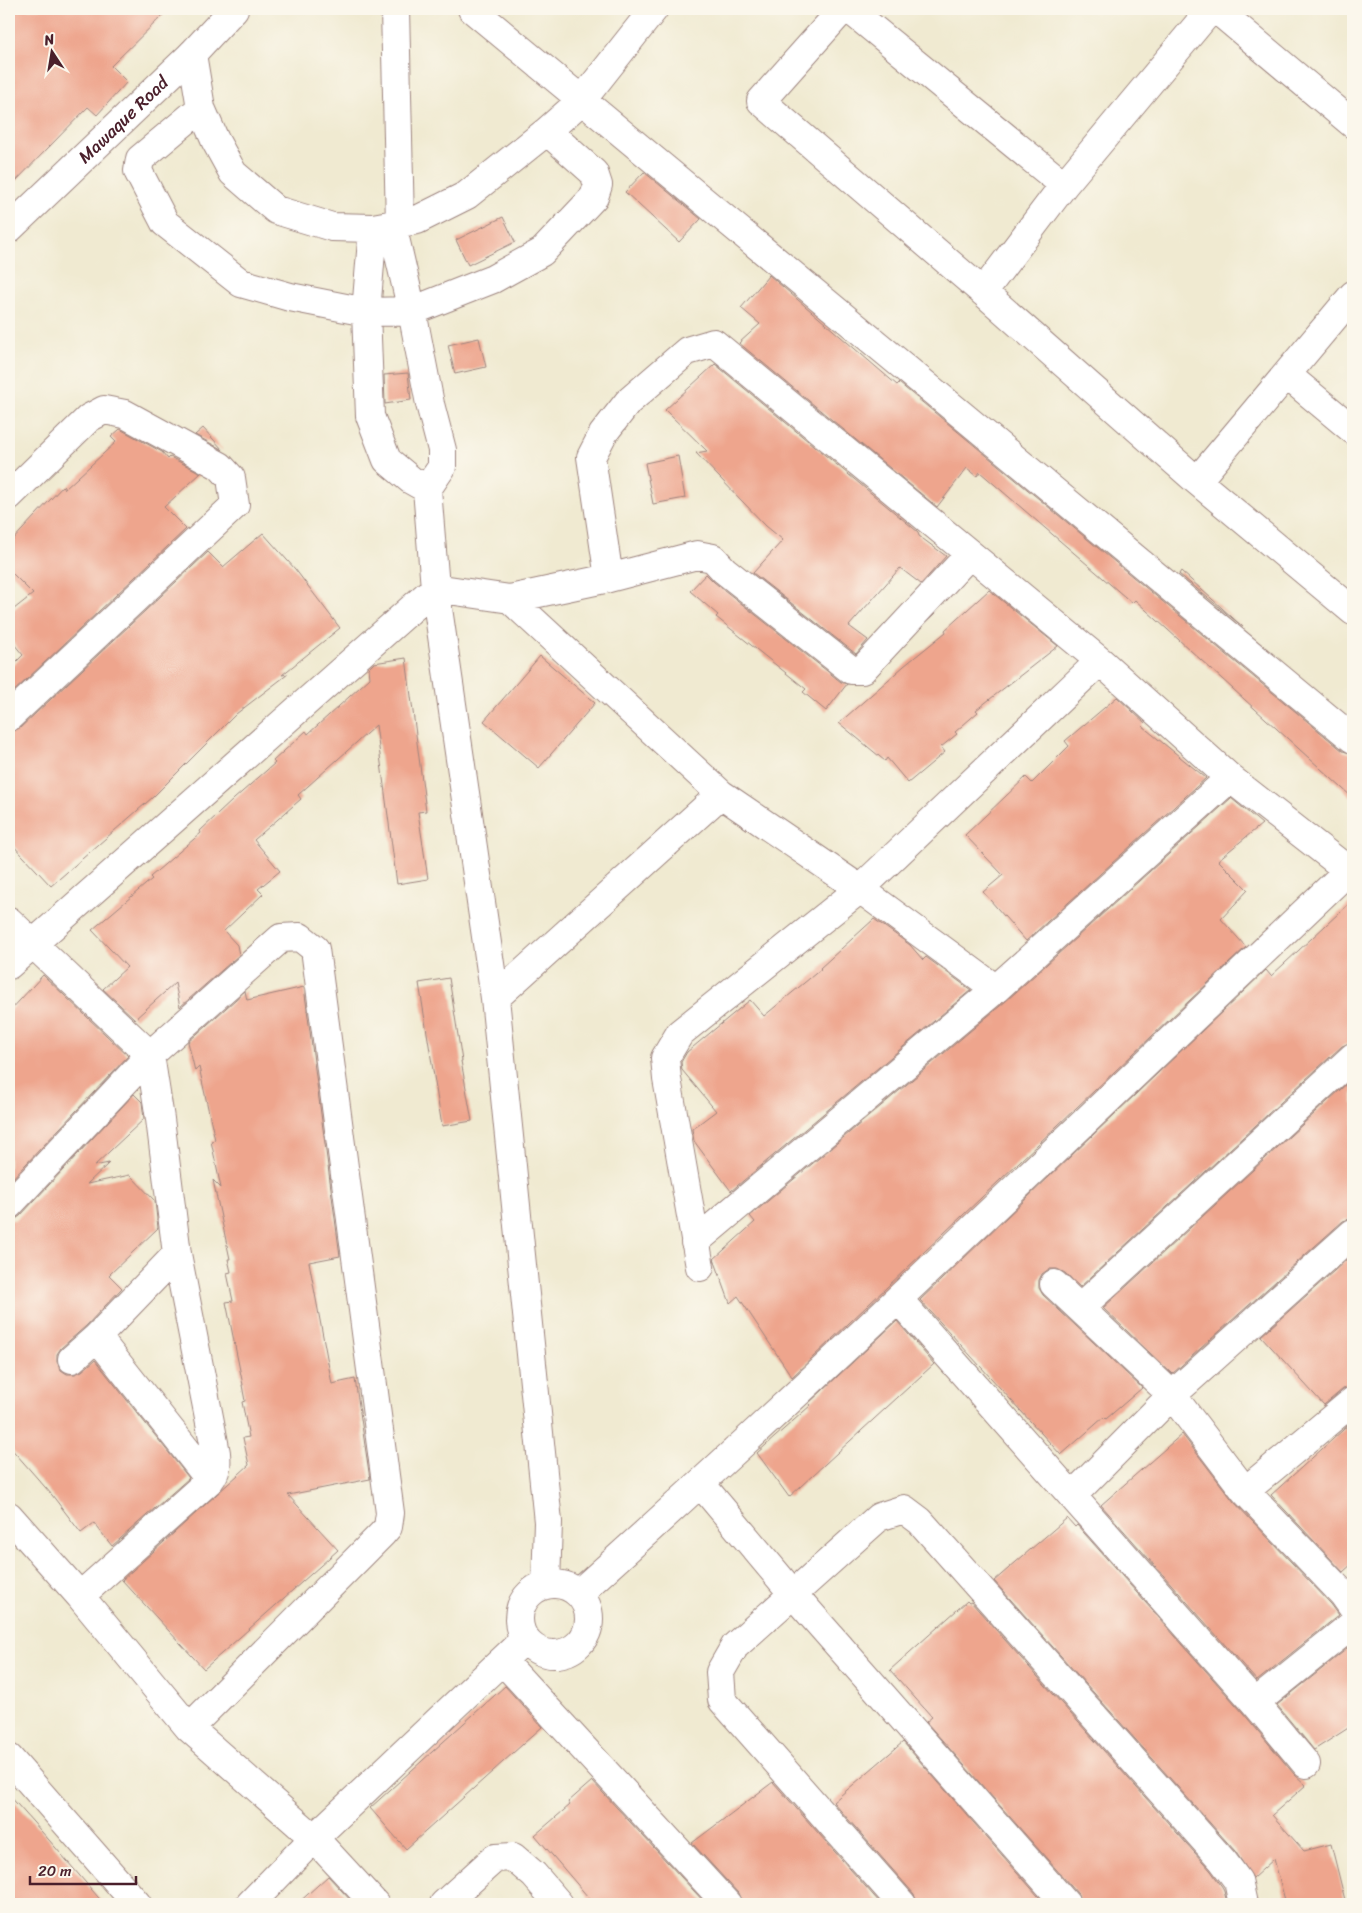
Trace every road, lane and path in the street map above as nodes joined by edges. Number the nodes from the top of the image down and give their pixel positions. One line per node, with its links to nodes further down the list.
1 (234, 9): 9 (street, Mawaque Road)
2 (394, 9): 15 (street)
3 (472, 9): 10 (street)
4 (654, 9): 10 (street)
5 (843, 9): 17 (street)
6 (849, 9): 14 (street)
7 (1211, 9): 14 (street)
8 (1216, 9): 12 (street)
9 (192, 54): 11 (street); 16 (street, Mawaque Road)
10 (582, 100): 13 (street); 33 (street)
11 (201, 108): 15 (street); 20 (street)
12 (1353, 124)
13 (547, 131): 15 (street); 19 (street)
14 (1064, 185): 17 (street)
15 (388, 226): 19 (street); 20 (street)
16 (9, 229)
17 (983, 292): 23 (street)
18 (1353, 295): 21 (street)
19 (412, 311): 20 (street); 24 (street)
20 (366, 312): 24 (street)
21 (1286, 375): 22 (street); 23 (street)
22 (1353, 430)
23 (1197, 481): 30 (street)
24 (427, 489): 28 (street)
25 (9, 496): 32 (street)
26 (970, 554): 27 (street); 27 (street); 31 (street)
27 (608, 578): 29 (street)
28 (435, 588): 29 (street); 39 (street); 42 (street)
29 (510, 599): 35 (street)
30 (1353, 611)
31 (1100, 661): 34 (street); 37 (street)
32 (9, 717)
33 (1353, 738)
34 (1230, 778): 36 (street); 41 (street)
35 (721, 794): 37 (street); 42 (street)
36 (1351, 872): 49 (street)
37 (860, 889): 41 (street); 41 (street)
38 (9, 921): 39 (street)
39 (32, 943): 40 (street); 43 (street)
40 (9, 965)
41 (996, 989)
42 (495, 998): 60 (street)
43 (150, 1055): 45 (street); 47 (street); 69 (street)
44 (1353, 1057): 50 (street)
45 (9, 1206)
46 (1353, 1233): 53 (street)
47 (177, 1254): 51 (street); 55 (street)
48 (1054, 1284): 50 (street)
49 (898, 1299): 56 (street); 58 (street)
50 (1080, 1308): 53 (street)
51 (97, 1337): 52 (street); 55 (street)
52 (72, 1359)
53 (1172, 1395): 57 (street); 58 (street)
54 (1353, 1400): 57 (street)
55 (210, 1480): 63 (street)
56 (701, 1484): 61 (street); 62 (street)
57 (1245, 1491): 64 (street)
58 (1072, 1496): 68 (street)
59 (9, 1516): 63 (street)
60 (546, 1585): 61 (street); 66 (street)
61 (578, 1593): 66 (street)
62 (794, 1595): 79 (street); 80 (street); 81 (street)
63 (80, 1596): 69 (street)
64 (1350, 1596)
65 (1353, 1624): 68 (street)
66 (525, 1639): 67 (street)
67 (503, 1661): 72 (street); 78 (street)
68 (1255, 1703): 71 (street)
69 (189, 1728): 72 (street)
70 (9, 1758): 73 (street)
71 (1306, 1764)
72 (314, 1838): 74 (street); 75 (street)
73 (137, 1904)
74 (250, 1904)
75 (375, 1904)
76 (444, 1904): 77 (street)
77 (559, 1904)
78 (727, 1904)
79 (902, 1904)
80 (1066, 1904)
81 (1243, 1904)

